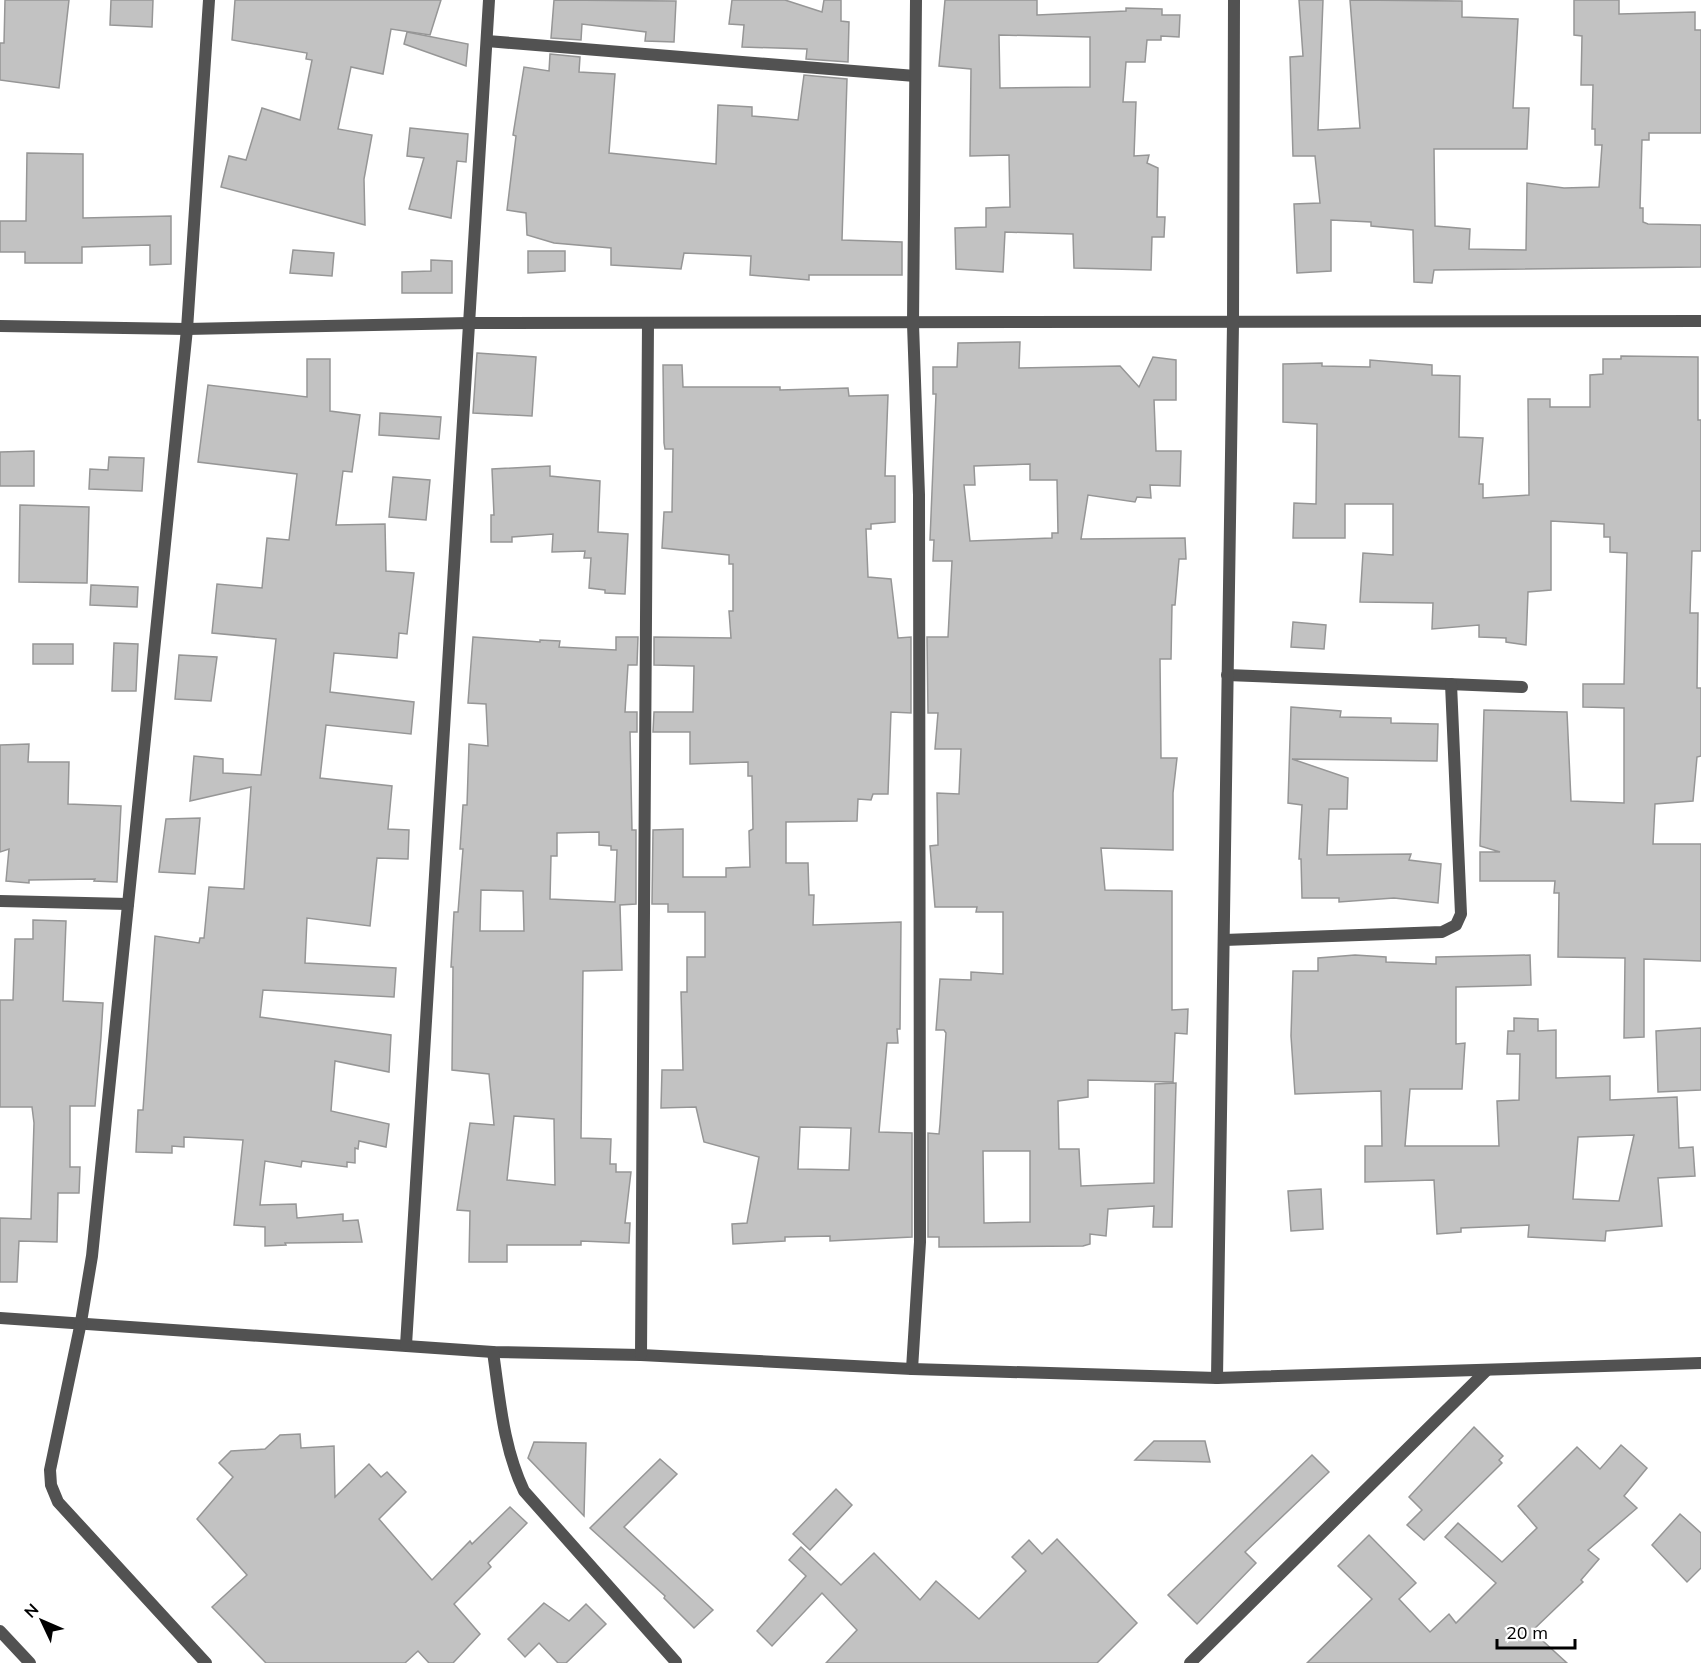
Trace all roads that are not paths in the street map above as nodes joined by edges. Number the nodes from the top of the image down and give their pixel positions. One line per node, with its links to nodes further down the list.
1 (209, 0): 13 (street)
2 (489, 0): 5 (street)
3 (916, 0): 6 (street)
4 (1234, 0): 10 (street)
5 (486, 41): 6 (street); 8 (street)
6 (915, 76): 11 (street)
7 (1701, 321): 10 (street)
8 (469, 323): 9 (street); 13 (street); 22 (street)
9 (648, 323): 11 (street); 24 (street)
10 (1233, 323): 11 (street); 14 (street)
11 (913, 324): 26 (street)
12 (0, 327): 13 (street)
13 (187, 329): 18 (street)
14 (1227, 675): 15 (street); 19 (street)
15 (1451, 684): 16 (street); 19 (street)
16 (1522, 687)
17 (0, 901): 18 (street)
18 (128, 904): 21 (street)
19 (1224, 939): 28 (street)
20 (0, 1318): 21 (street)
21 (81, 1322): 22 (street); 32 (street)
22 (406, 1345): 23 (street)
23 (493, 1352): 24 (street); 30 (street)
24 (641, 1355): 26 (street)
25 (1701, 1364): 27 (street)
26 (912, 1369): 28 (street)
27 (1487, 1370): 28 (street); 33 (street)
28 (1217, 1378)
29 (0, 1631): 31 (street)
30 (676, 1662)
31 (30, 1663)
32 (206, 1663)
33 (1190, 1663)

